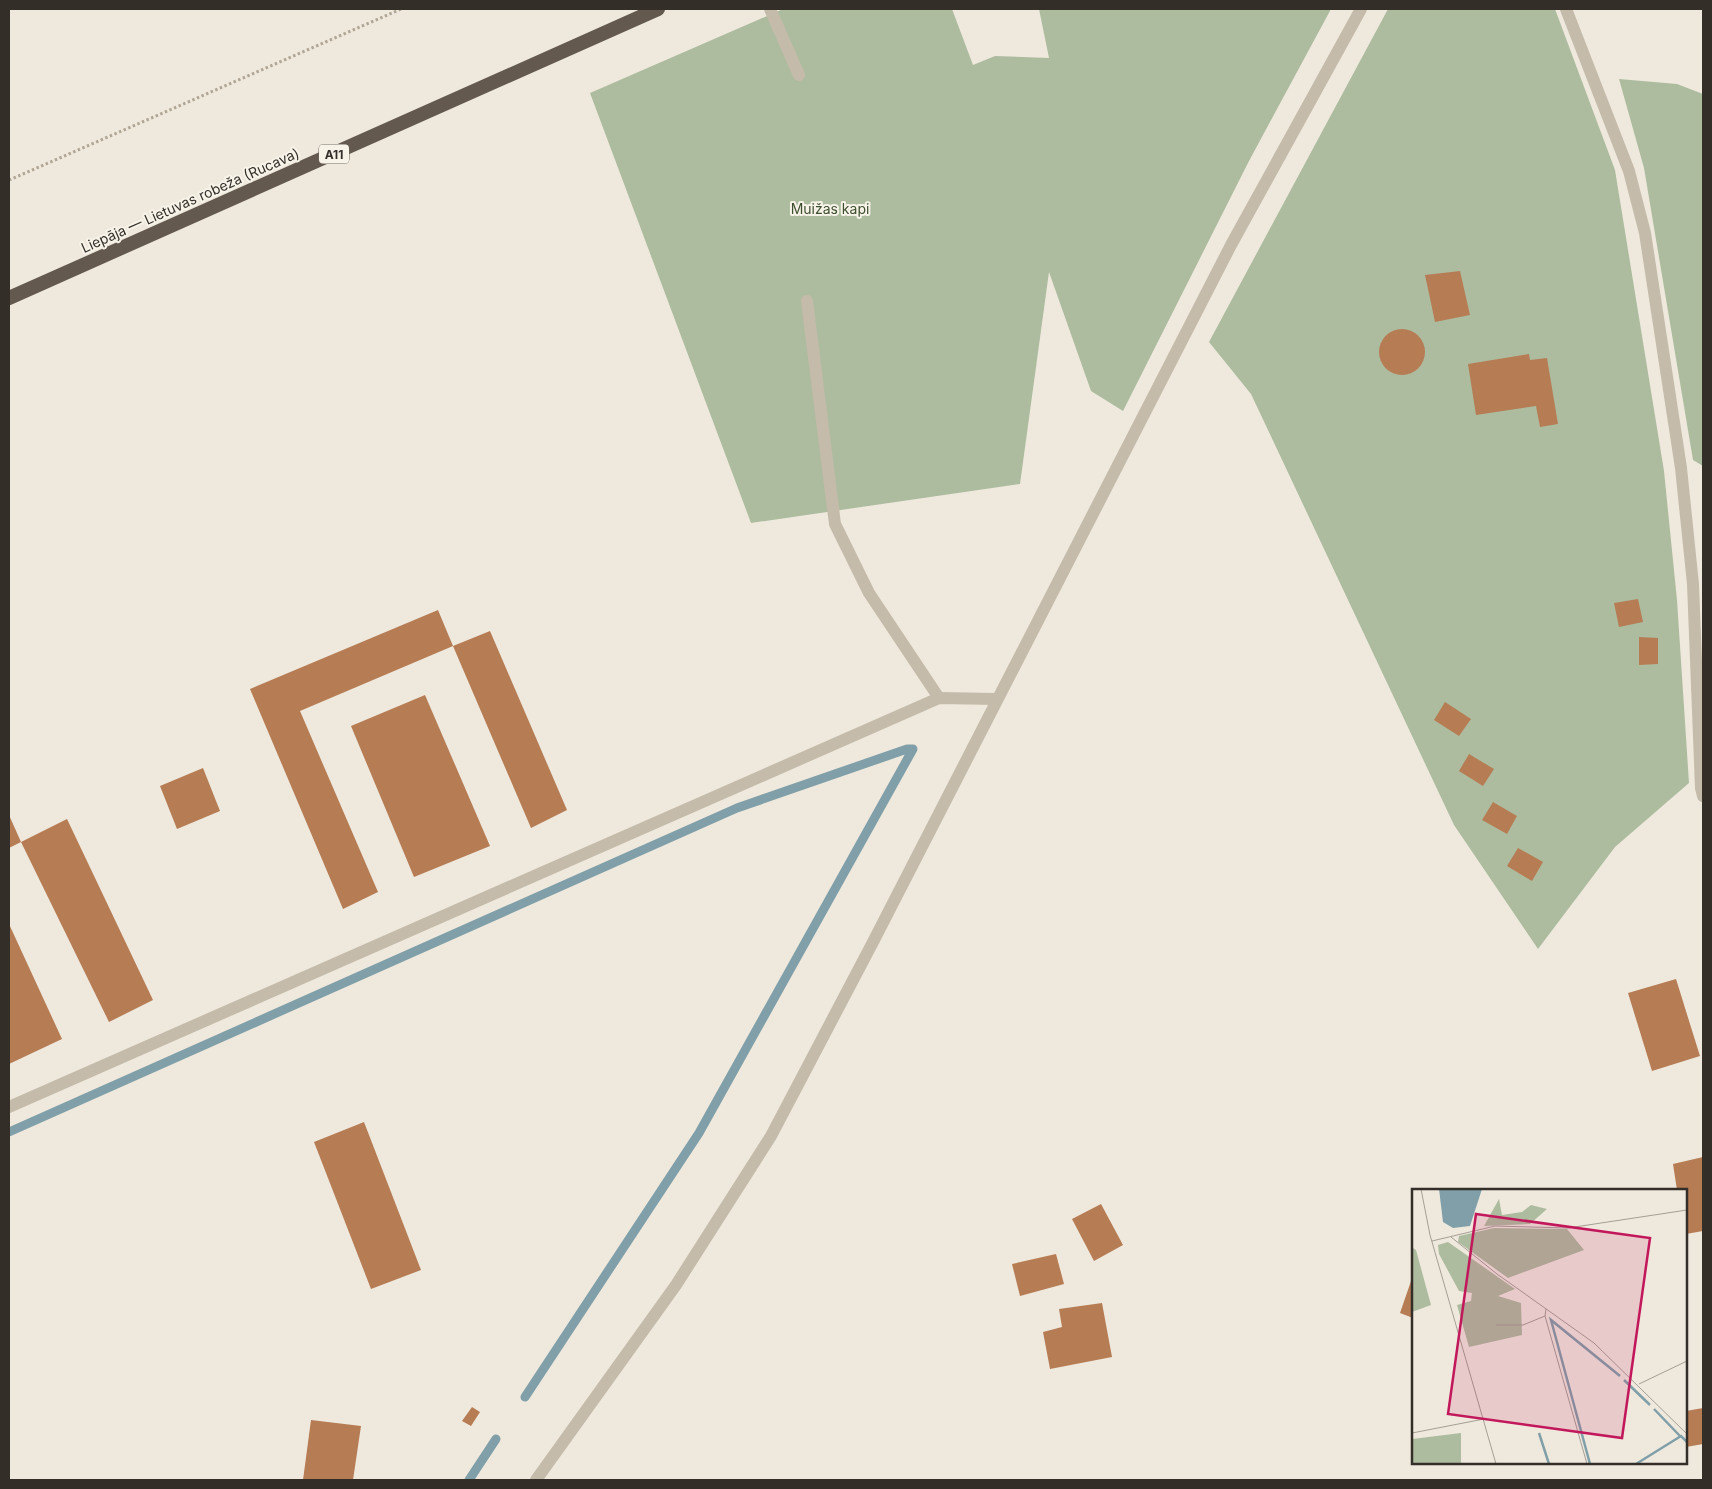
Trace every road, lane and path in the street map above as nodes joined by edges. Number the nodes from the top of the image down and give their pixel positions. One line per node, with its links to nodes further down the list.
1 (401, 9): 7 (path)
2 (658, 9): 8 (highway, Liepāja — Lietuvas robeža (Rucava) / A11)
3 (770, 9): 6 (street)
4 (1361, 9): 11 (street)
5 (1566, 9): 12 (street)
6 (799, 75)
7 (9, 180)
8 (9, 298)
9 (807, 301): 10 (street)
10 (939, 698): 11 (street); 13 (street)
11 (997, 699): 14 (street)
12 (1703, 796)
13 (9, 1107)
14 (536, 1480)

